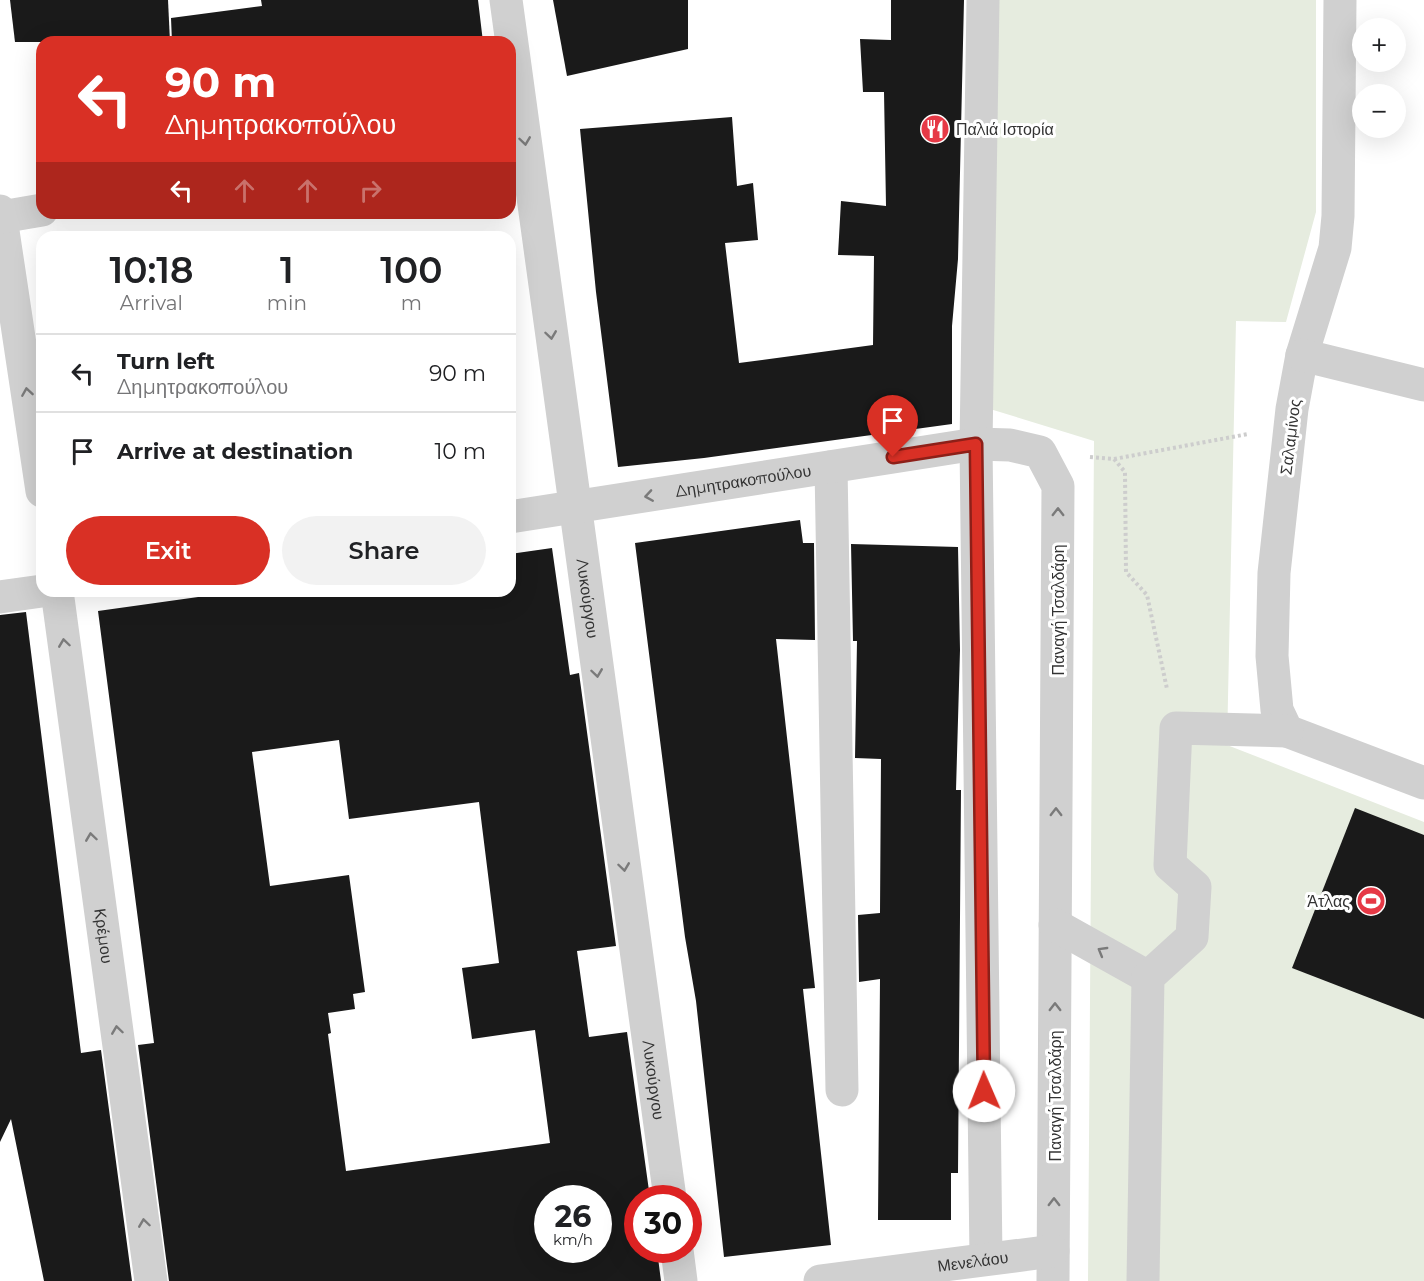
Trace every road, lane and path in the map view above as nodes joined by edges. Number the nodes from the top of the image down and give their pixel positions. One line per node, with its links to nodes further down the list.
1 (506, 0): 4 (street, Λυκούργου, one-way to 4)
2 (982, 0): 11 (street)
3 (1340, 0): 8 (street, Σαλαμίνος)
4 (511, 36)
5 (516, 75): 16 (street, Λυκούργου, one-way to 16)
6 (36, 211): 7 (street)
7 (0, 214): 12 (street, one-way to 7)
8 (1302, 355): 9 (street); 10 (street, Σαλαμίνος)
9 (1424, 385)
10 (1290, 427): 14 (path); 22 (street, Σαλαμίνος)
11 (976, 444): 13 (street); 15 (street, Δημητρακοπούλου); 28 (street)
12 (36, 451)
13 (1040, 452): 14 (path); 24 (street, Παναγή Τσαλδάρη, one-way to 13)
14 (1114, 459): 21 (path)
15 (831, 467): 16 (street, Δημητρακοπούλου, one-way to 16); 26 (street)
16 (574, 507): 17 (street, Δημητρακοπούλου); 27 (street, Λυκούργου, one-way to 27)
17 (516, 516)
18 (36, 592): 19 (street)
19 (0, 597)
20 (58, 597): 31 (street, Κρέμου, one-way to 20)
21 (1176, 728): 22 (street); 25 (street)
22 (1287, 731): 23 (street)
23 (1424, 783)
24 (1055, 925): 25 (street, one-way to 24); 30 (street, Παναγή Τσαλδάρη, one-way to 24)
25 (1148, 977): 34 (street)
26 (842, 1090)
27 (668, 1185)
28 (986, 1259): 30 (street, Μενελάου); 33 (street, Μενελάου)
29 (679, 1263): 32 (street)
30 (1053, 1266)
31 (152, 1281)
32 (681, 1281)
33 (820, 1281)
34 (1143, 1281)

